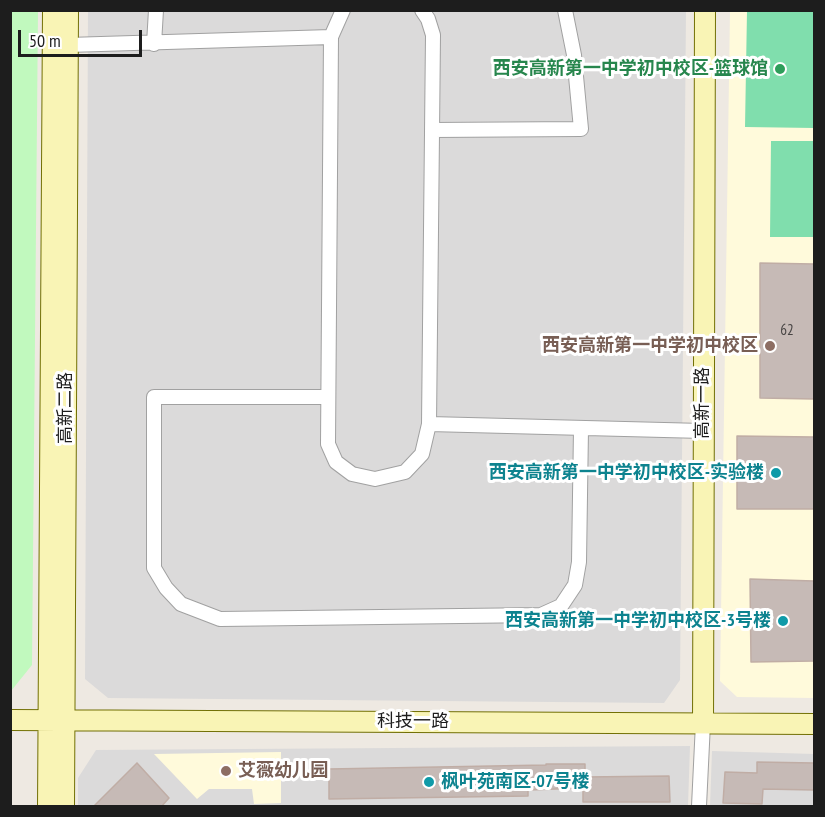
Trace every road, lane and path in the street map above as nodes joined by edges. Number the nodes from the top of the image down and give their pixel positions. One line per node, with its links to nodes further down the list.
1 (53, 10): 17 (street, 高新二路)
2 (68, 10): 10 (street, 高新二路)
3 (156, 10): 9 (street)
4 (343, 10): 8 (street)
5 (422, 10): 11 (street)
6 (566, 10): 11 (street)
7 (705, 10): 15 (street, 高新一路)
8 (331, 37): 9 (street); 12 (street)
9 (154, 44): 10 (street)
10 (68, 45): 17 (street, 高新二路)
11 (432, 130): 13 (street)
12 (327, 397): 13 (street); 14 (street)
13 (429, 424): 14 (street)
14 (581, 429): 15 (street)
15 (703, 431): 18 (street, 高新一路)
16 (10, 720): 17 (street, 科技一路)
17 (57, 720): 18 (street, 科技一路); 20 (street, 高新二路); 21 (street, 高新二路)
18 (703, 723): 19 (street, 科技一路); 22 (street)
19 (814, 724)
20 (48, 807)
21 (64, 807)
22 (699, 807)

